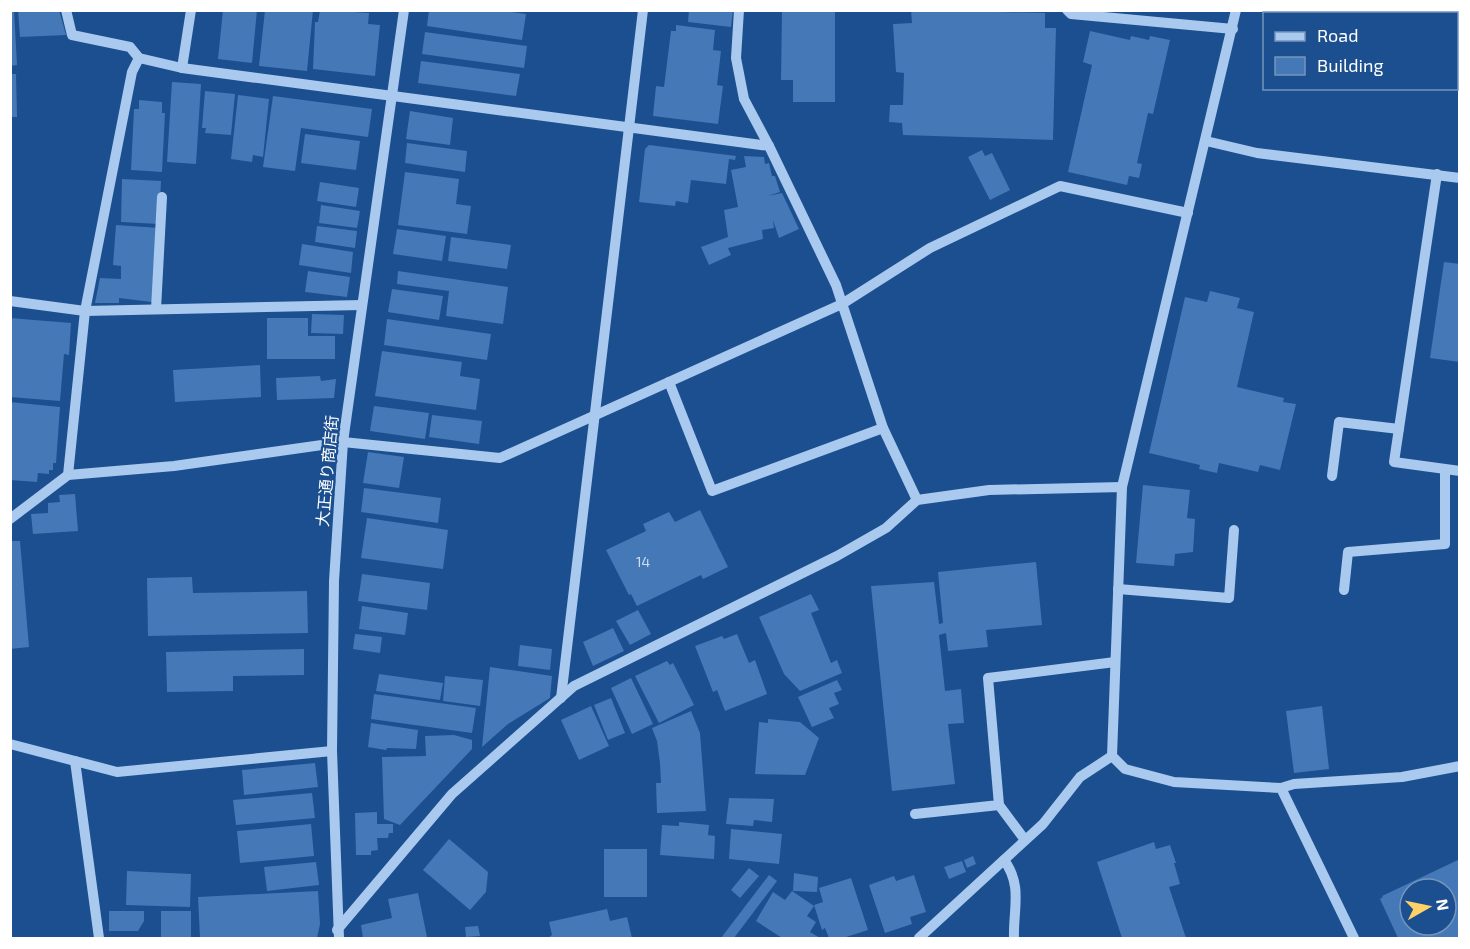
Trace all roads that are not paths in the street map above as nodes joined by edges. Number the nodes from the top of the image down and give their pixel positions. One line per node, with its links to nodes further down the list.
1 (66, 10): 9 (street)
2 (191, 10): 10 (street)
3 (404, 10): 11 (street, 大正通り商店街)
4 (643, 10): 12 (street)
5 (739, 10): 14 (street)
6 (1067, 10): 8 (street)
7 (1236, 10): 8 (street)
8 (1233, 29): 13 (street)
9 (139, 58): 10 (street); 23 (street)
10 (182, 68): 11 (street)
11 (393, 96): 12 (street); 21 (street, 大正通り商店街)
12 (629, 128): 14 (street); 25 (street)
13 (1206, 141): 15 (street); 18 (street)
14 (769, 146): 20 (street)
15 (1437, 174): 16 (street); 27 (street)
16 (1460, 178)
17 (162, 197): 22 (street)
18 (1188, 213): 20 (street); 33 (street)
19 (10, 301): 23 (street)
20 (842, 304): 24 (street); 26 (street)
21 (362, 305): 22 (street); 28 (street, 大正通り商店街)
22 (156, 309): 23 (street)
23 (85, 311): 31 (street)
24 (669, 382): 25 (street); 26 (street)
25 (596, 415): 28 (street); 40 (street)
26 (883, 428): 34 (street)
27 (1399, 429): 29 (street); 32 (street)
28 (343, 442): 31 (street); 42 (street, 大正通り商店街)
29 (1445, 470): 30 (street); 38 (street)
30 (1460, 471)
31 (68, 475): 35 (street)
32 (1332, 476)
33 (1122, 487): 34 (street); 37 (street)
34 (917, 500): 40 (street)
35 (10, 519)
36 (1234, 530): 37 (street)
37 (1118, 589): 39 (street)
38 (1344, 590)
39 (1115, 662): 43 (street); 47 (street)
40 (561, 698): 51 (street)
41 (10, 744): 44 (street)
42 (332, 751): 44 (street); 51 (street, 大正通り商店街)
43 (1112, 756): 46 (street); 49 (street)
44 (75, 761): 52 (street)
45 (1460, 766): 46 (street)
46 (1281, 788): 55 (street)
47 (999, 805): 48 (street); 49 (street)
48 (915, 814)
49 (1025, 840): 50 (street)
50 (1004, 860): 53 (street); 54 (street)
51 (338, 934)
52 (99, 939)
53 (919, 939)
54 (1014, 939)
55 (1354, 939)

